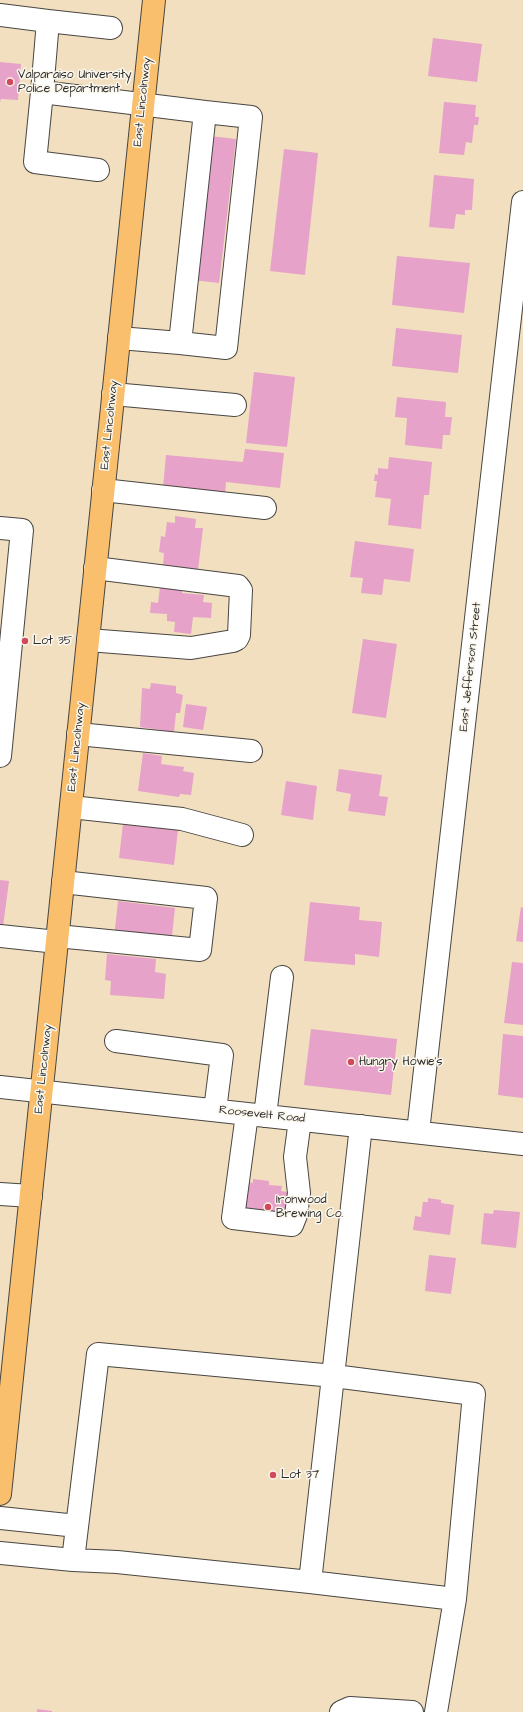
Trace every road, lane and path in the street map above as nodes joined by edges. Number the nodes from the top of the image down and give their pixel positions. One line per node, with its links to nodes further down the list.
1 (154, 0): 6 (main road, East Lincolnway)
2 (0, 15): 3 (street)
3 (48, 21): 4 (street); 5 (street)
4 (111, 28)
5 (42, 92): 6 (street); 8 (street)
6 (143, 106): 7 (street); 10 (main road, East Lincolnway)
7 (205, 112): 11 (street); 11 (street)
8 (98, 170)
9 (523, 202): 35 (street, East Jefferson Street)
10 (119, 338): 11 (street); 12 (main road, East Lincolnway)
11 (180, 343)
12 (113, 394): 13 (street); 14 (main road, East Lincolnway)
13 (235, 405)
14 (104, 490): 15 (street); 17 (main road, East Lincolnway)
15 (265, 508)
16 (0, 528): 21 (street)
17 (95, 568): 18 (main road, East Lincolnway); 18 (street)
18 (88, 640): 19 (main road, East Lincolnway)
19 (78, 734): 20 (street); 22 (main road, East Lincolnway)
20 (251, 752)
21 (0, 756)
22 (71, 807): 23 (street); 24 (main road, East Lincolnway)
23 (242, 835)
24 (63, 882): 26 (main road, East Lincolnway); 26 (street)
25 (0, 936): 26 (street)
26 (57, 939): 30 (main road, East Lincolnway)
27 (282, 977): 32 (street)
28 (116, 1041): 31 (street)
29 (0, 1087): 30 (street, Roosevelt Road)
30 (42, 1092): 31 (street, Roosevelt Road); 38 (main road, East Lincolnway)
31 (214, 1110): 32 (street, Roosevelt Road)
32 (256, 1115): 33 (street, Roosevelt Road); 33 (street)
33 (300, 1120): 34 (street, Roosevelt Road)
34 (361, 1126): 35 (street, Roosevelt Road); 39 (street)
35 (418, 1132): 36 (street, Roosevelt Road)
36 (523, 1144)
37 (0, 1194): 38 (street)
38 (30, 1196): 40 (main road, East Lincolnway)
39 (334, 1376): 43 (street); 46 (street); 47 (street)
40 (4, 1417): 41 (main road, East Lincolnway)
41 (0, 1494)
42 (0, 1518): 43 (street)
43 (77, 1526): 45 (street)
44 (0, 1553): 45 (street)
45 (74, 1560): 46 (street)
46 (310, 1582): 47 (street)
47 (455, 1599): 50 (street)
48 (340, 1712): 49 (street)
49 (412, 1712)
50 (436, 1712)

